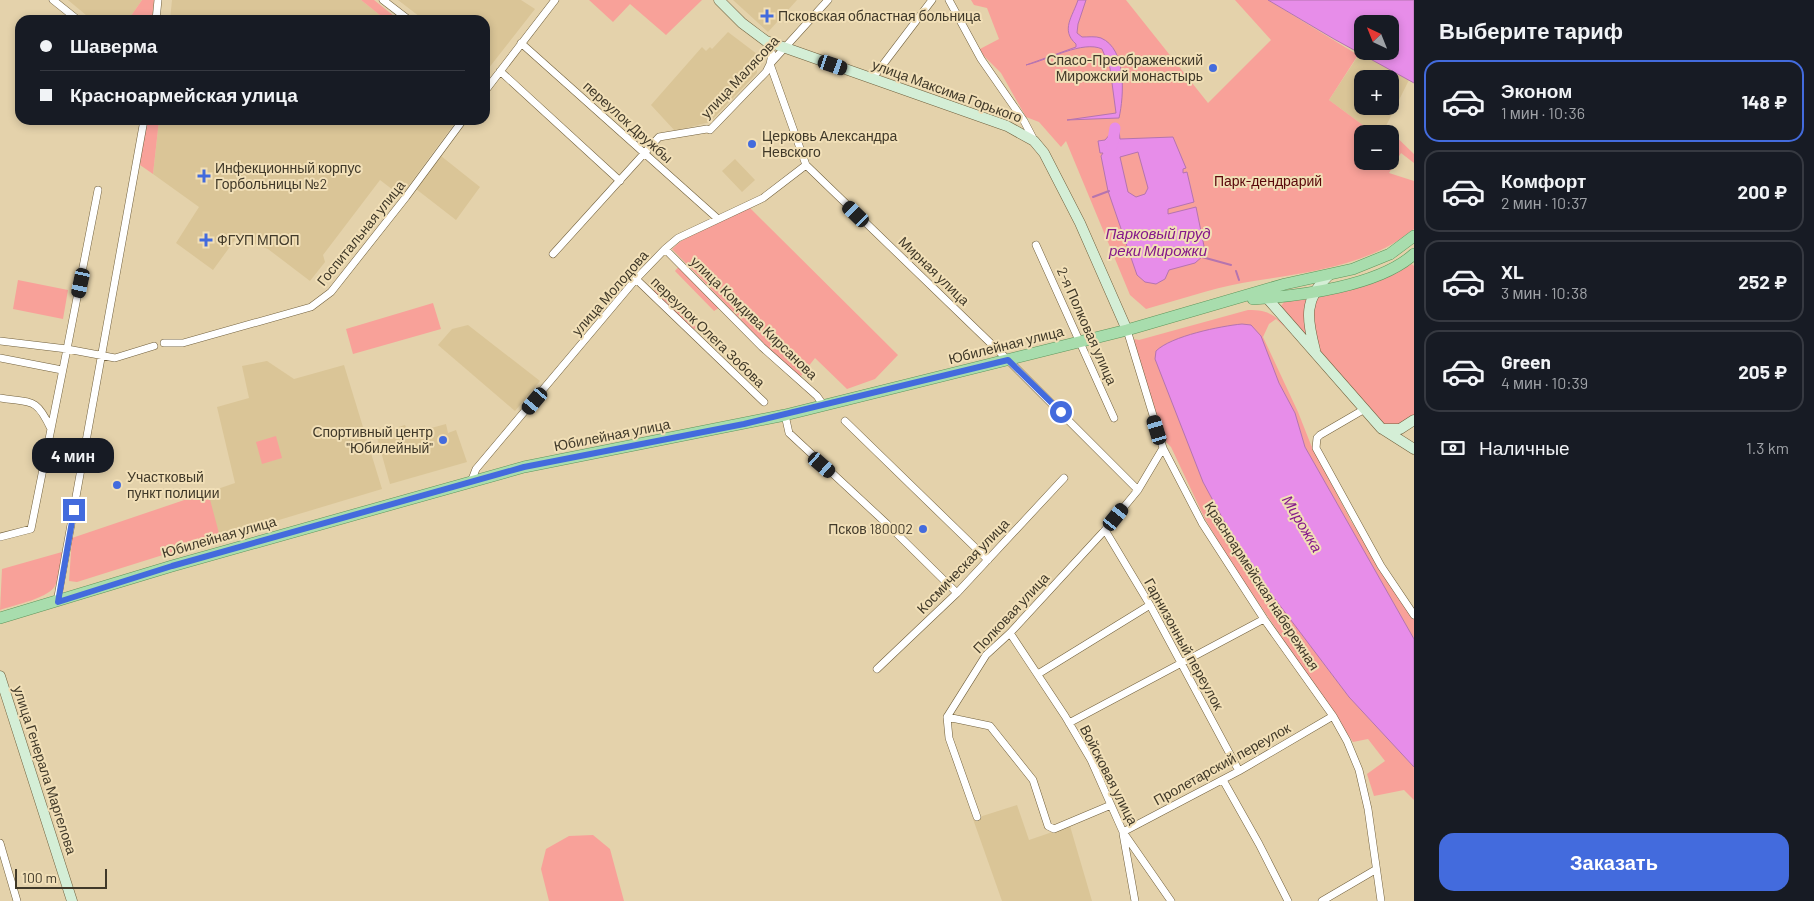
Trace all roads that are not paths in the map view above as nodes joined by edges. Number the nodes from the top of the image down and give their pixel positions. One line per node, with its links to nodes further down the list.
1 (53, 0): 9 (street)
2 (158, 0): 10 (street)
3 (383, 0): 11 (street)
4 (555, 0): 13 (street)
5 (719, 0): 12 (main road, улица Максима Горького)
6 (828, 0): 14 (street, улица Малясова)
7 (932, 0): 17 (street)
8 (949, 0): 21 (street, Красноармейская набережная)
9 (72, 15)
10 (156, 15)
11 (402, 15)
12 (766, 41): 14 (main road, улица Максима Горького); 15 (street, Мирная улица)
13 (521, 43): 16 (street); 22 (street, переулок Дружбы)
14 (785, 48): 15 (street, улица Малясова); 17 (main road, улица Максима Горького)
15 (770, 64): 22 (street, улица Малясова); 23 (street, Мирная улица)
16 (500, 71): 18 (street); 24 (street)
17 (872, 79): 21 (main road, улица Максима Горького)
18 (490, 81)
19 (143, 125): 45 (street)
20 (459, 125): 41 (street, Госпитальная улица)
21 (1034, 141): 38 (main road, Красноармейская набережная)
22 (645, 153): 24 (street, улица Малясова); 26 (street, переулок Дружбы)
23 (806, 165): 26 (street, улица Молодова); 47 (street, Мирная улица)
24 (620, 181): 30 (street, улица Малясова)
25 (98, 190): 43 (street)
26 (718, 219): 29 (street, улица Молодова)
27 (1414, 236): 31 (main road, Юбилейная улица)
28 (1036, 245): 40 (street, 2-я Полковая улица)
29 (665, 249): 34 (street, улица Молодова); 51 (street, улица Комдива Кирсанова)
30 (553, 254)
31 (1390, 254): 32 (main road); 33 (main road, Юбилейная улица)
32 (1413, 258): 35 (main road, Юбилейная улица)
33 (1329, 275): 35 (main road); 37 (main road, Юбилейная улица)
34 (636, 279): 50 (street, переулок Олега Зобова); 62 (street, улица Молодова)
35 (1314, 291): 36 (main road, Юбилейная улица); 44 (main road)
36 (1268, 298): 37 (main road, Юбилейная улица); 44 (main road)
37 (1234, 300): 38 (main road, Юбилейная улица)
38 (1127, 330): 40 (main road, Юбилейная улица); 59 (street, Красноармейская набережная)
39 (0, 341): 43 (street)
40 (1081, 342): 47 (main road, Юбилейная улица); 54 (street, 2-я Полковая улица)
41 (164, 344)
42 (154, 346): 45 (street)
43 (67, 348): 45 (street); 48 (street)
44 (1316, 353): 52 (main road)
45 (102, 355): 68 (street)
46 (0, 358): 48 (street)
47 (1008, 360): 51 (main road, Юбилейная улица); 63 (street, Мирная улица)
48 (62, 370): 58 (street)
49 (0, 398): 58 (street)
50 (764, 402)
51 (824, 406): 53 (main road, Юбилейная улица)
52 (1363, 410): 57 (main road); 70 (street)
53 (785, 415): 62 (main road, Юбилейная улица); 67 (street)
54 (1114, 418)
55 (1414, 420): 57 (main road)
56 (845, 421): 66 (street)
57 (1381, 428): 60 (main road)
58 (51, 429): 65 (street)
59 (1163, 448): 63 (street, Полковая улица); 72 (street, Красноармейская набережная)
60 (1414, 449)
61 (1064, 478): 66 (street, Космическая улица)
62 (472, 482): 68 (main road, Юбилейная улица)
63 (1138, 490): 64 (street, Полковая улица)
64 (1105, 530): 69 (street, Гарнизонный переулок); 73 (street, Полковая улица)
65 (0, 538)
66 (988, 560): 67 (street, Космическая улица)
67 (956, 593): 75 (street, Космическая улица)
68 (58, 602): 71 (main road, Юбилейная улица)
69 (1150, 605): 74 (street, Гарнизонный переулок); 76 (street)
70 (1414, 615)
71 (0, 618)
72 (1264, 619): 74 (street); 78 (street, Красноармейская набережная)
73 (1010, 633): 76 (street, Войсковая улица); 79 (street, Полковая улица)
74 (1182, 664): 80 (street); 81 (street, Гарнизонный переулок)
75 (877, 668)
76 (1038, 674): 80 (street, Войсковая улица)
77 (0, 676): 89 (main road, улица Генерала Маргелова)
78 (1333, 716): 81 (street, Пролетарский переулок); 87 (street, Красноармейская набережная)
79 (947, 717): 83 (street); 84 (street)
80 (1069, 723): 83 (street, Войсковая улица)
81 (1239, 771): 82 (street, Пролетарский переулок)
82 (1223, 780): 85 (street, Пролетарский переулок); 92 (street)
83 (1111, 805): 85 (street, Войсковая улица)
84 (977, 817)
85 (1123, 832): 90 (street); 91 (street, Войсковая улица)
86 (0, 843): 88 (street)
87 (1375, 870): 93 (street); 94 (street, Красноармейская набережная)
88 (16, 901)
89 (72, 901)
90 (1135, 901)
91 (1171, 901)
92 (1288, 901)
93 (1322, 901)
94 (1381, 901)

